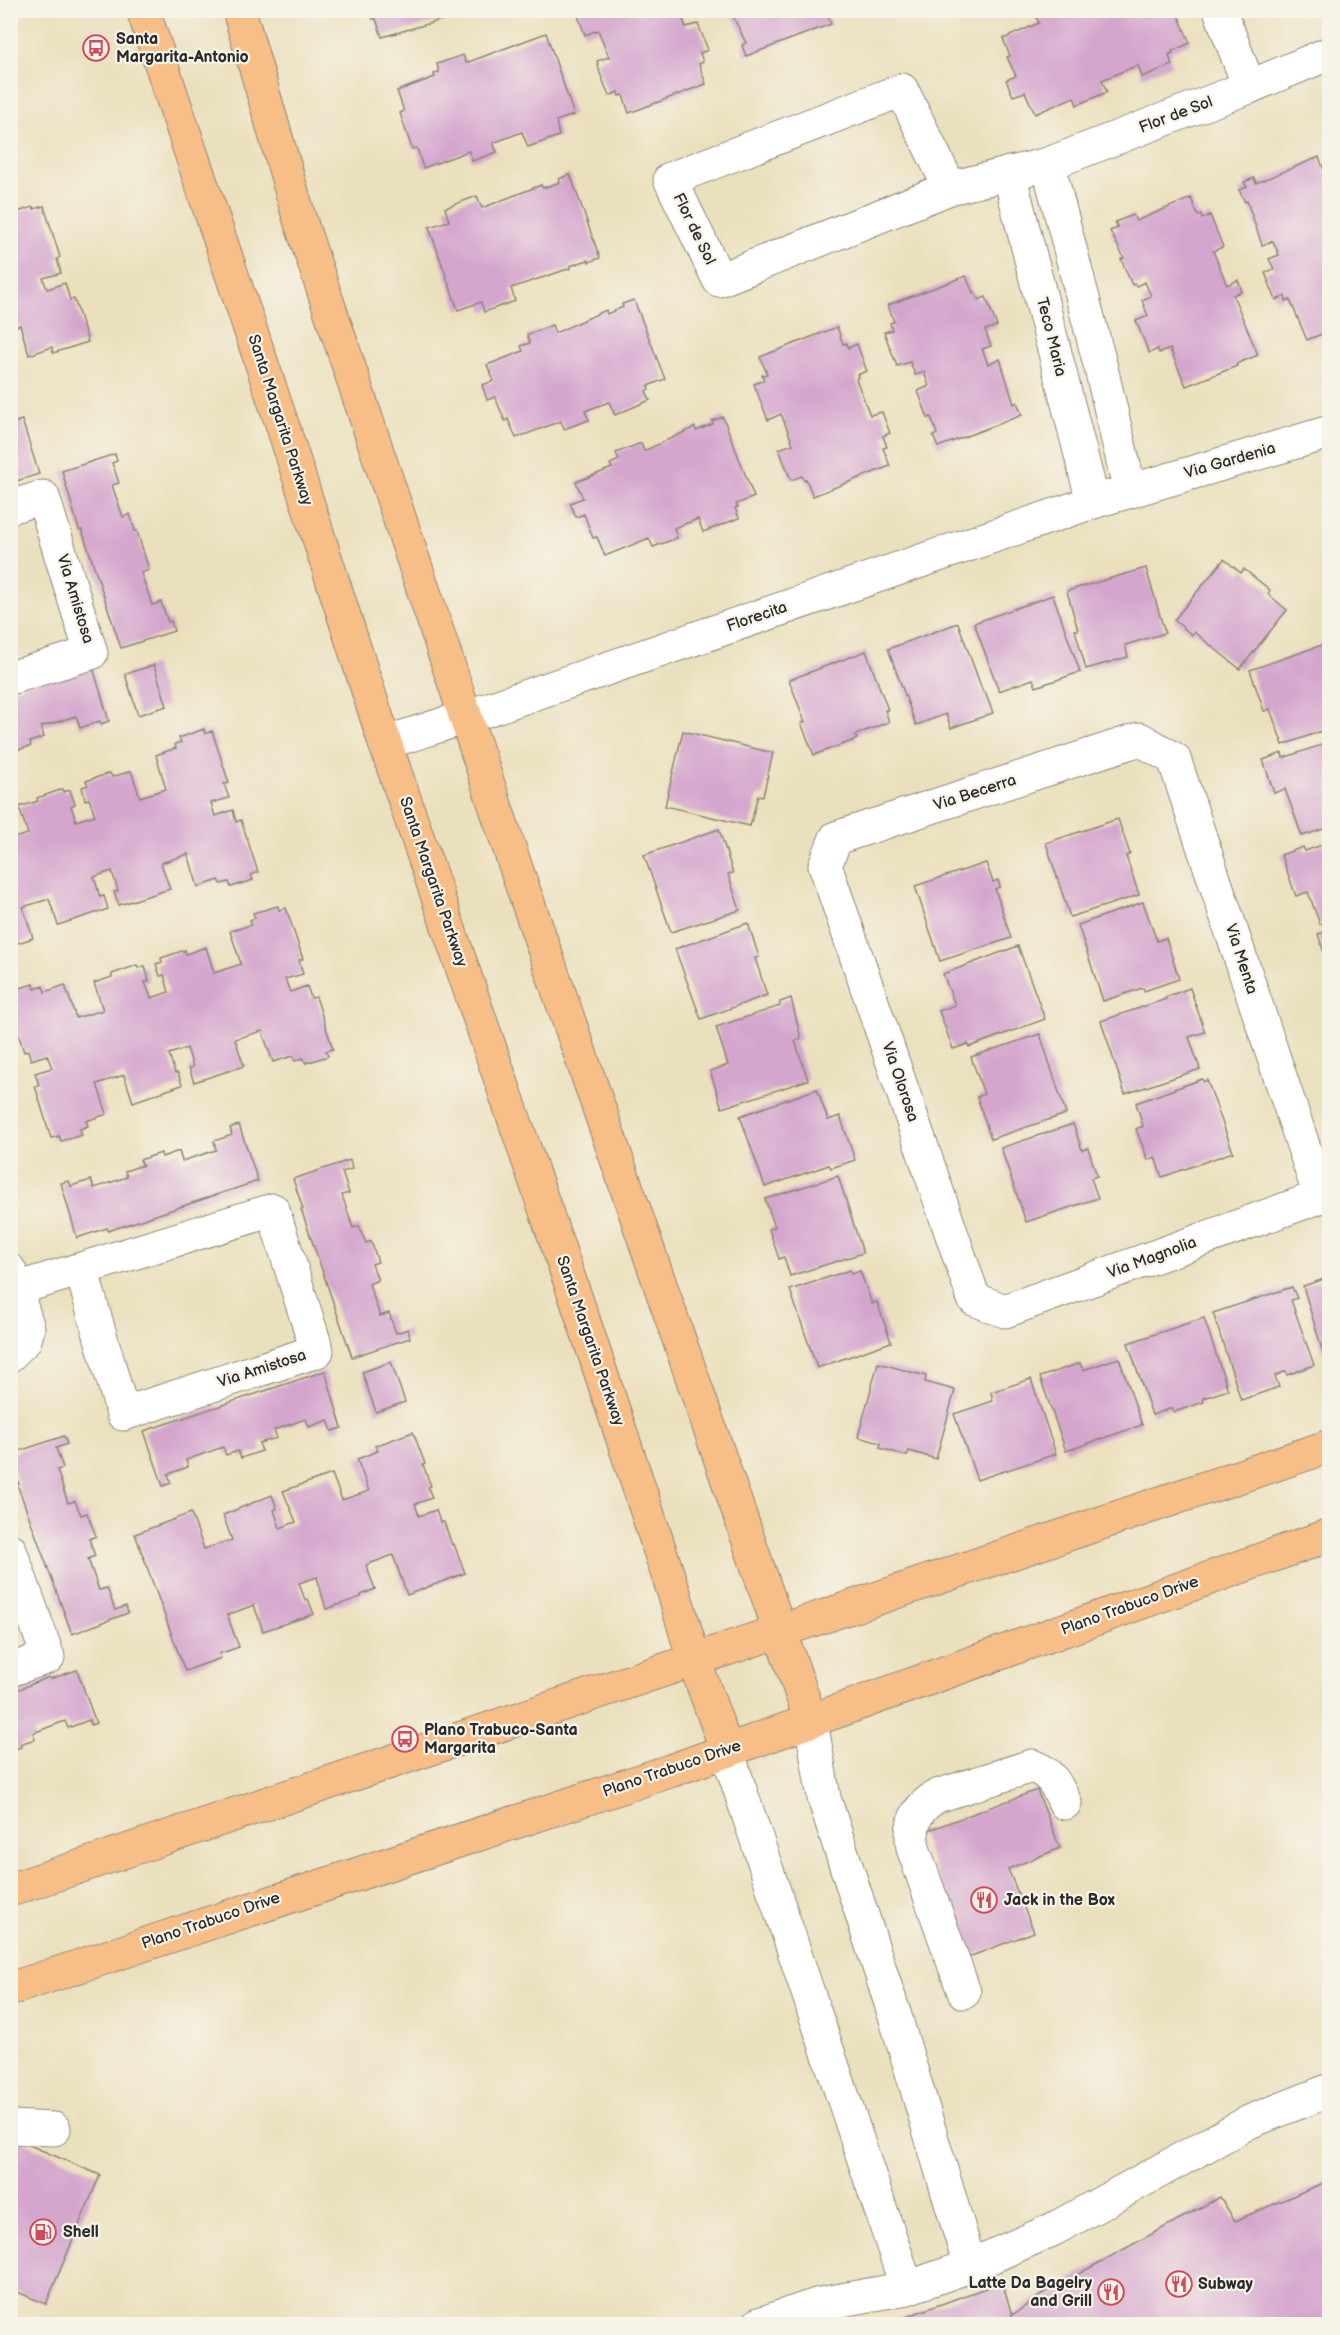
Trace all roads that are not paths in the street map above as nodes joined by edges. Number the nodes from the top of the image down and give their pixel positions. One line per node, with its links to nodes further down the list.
1 (143, 10): 16 (main road, Santa Margarita Parkway)
2 (239, 10): 14 (main road)
3 (1220, 10): 5 (street)
4 (1329, 53): 5 (street, Flor de Sol)
5 (1249, 87): 6 (street, Flor de Sol)
6 (1048, 164): 7 (street, Flor de Sol); 10 (street)
7 (1009, 173): 8 (street, Flor de Sol); 11 (street, Teco Maria)
8 (950, 188): 8 (street, Flor de Sol)
9 (1329, 432): 10 (street, Via Gardenia)
10 (1130, 491): 11 (street, Florecita)
11 (1093, 502): 14 (street, Florecita)
12 (10, 507): 13 (street, Via Amistosa)
13 (10, 678)
14 (466, 717): 16 (street, Florecita); 26 (main road)
15 (1140, 739): 17 (street, Via Becerra); 18 (street, Via Menta)
16 (385, 743): 27 (main road, Santa Margarita Parkway)
17 (825, 865): 21 (street, Via Olorosa)
18 (1324, 1195): 21 (street, Via Magnolia)
19 (81, 1269): 19 (street, Via Amistosa); 20 (street, Via Amistosa)
20 (13, 1280): 22 (street, Via Amistosa)
21 (974, 1299)
22 (10, 1355)
23 (1329, 1446): 26 (main road)
24 (1329, 1535): 29 (main road, Plano Trabuco Drive)
25 (10, 1550): 28 (street)
26 (780, 1632): 27 (main road); 29 (main road)
27 (694, 1660): 30 (main road, Santa Margarita Parkway); 32 (main road)
28 (10, 1670)
29 (811, 1721): 30 (main road, Plano Trabuco Drive); 38 (street)
30 (727, 1751): 33 (main road, Plano Trabuco Drive); 39 (street)
31 (1065, 1803): 34 (street)
32 (10, 1890)
33 (10, 1989)
34 (964, 1992)
35 (1329, 2090): 38 (street)
36 (10, 2127): 37 (street)
37 (54, 2129)
38 (970, 2266): 39 (street)
39 (907, 2288): 40 (street)
40 (759, 2325)

